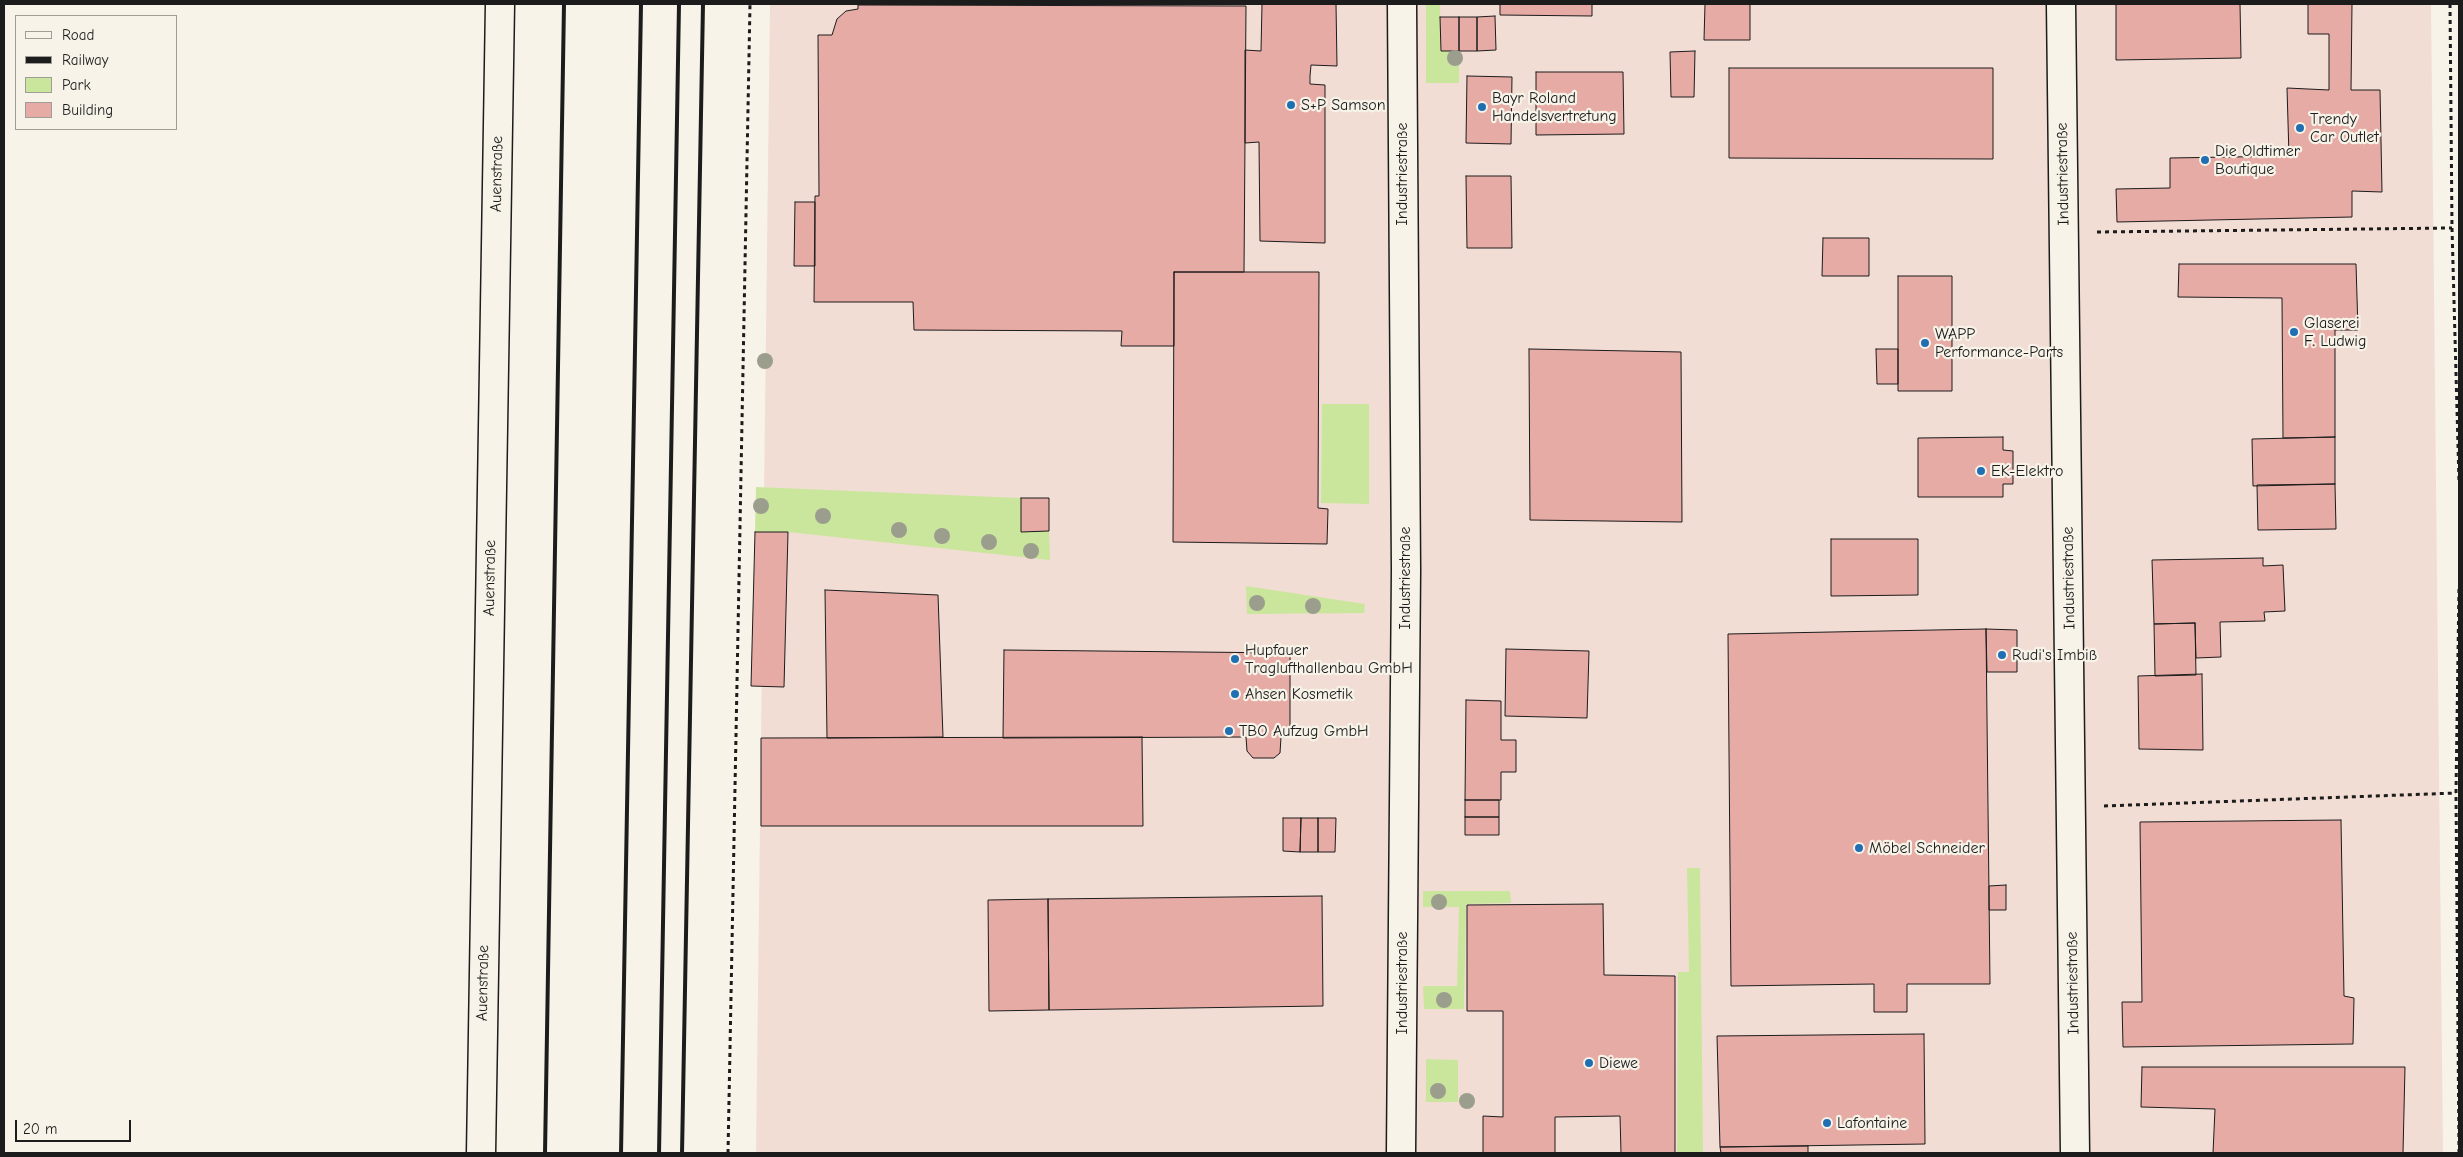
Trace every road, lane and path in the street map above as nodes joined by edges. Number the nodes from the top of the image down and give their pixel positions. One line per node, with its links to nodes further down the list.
1 (500, 4): 12 (street, Auenstraße)
2 (750, 4): 13 (path)
3 (1402, 4): 14 (street, Industriestraße)
4 (2061, 4): 11 (street, Industriestraße)
5 (2450, 4): 6 (path)
6 (2452, 228): 7 (path); 8 (path)
7 (2095, 232)
8 (2459, 482)
9 (2459, 586): 10 (path)
10 (2456, 793): 11 (path); 16 (path)
11 (2072, 808): 15 (street, Industriestraße)
12 (481, 1153)
13 (728, 1153)
14 (1401, 1153)
15 (2076, 1153)
16 (2459, 1153)

